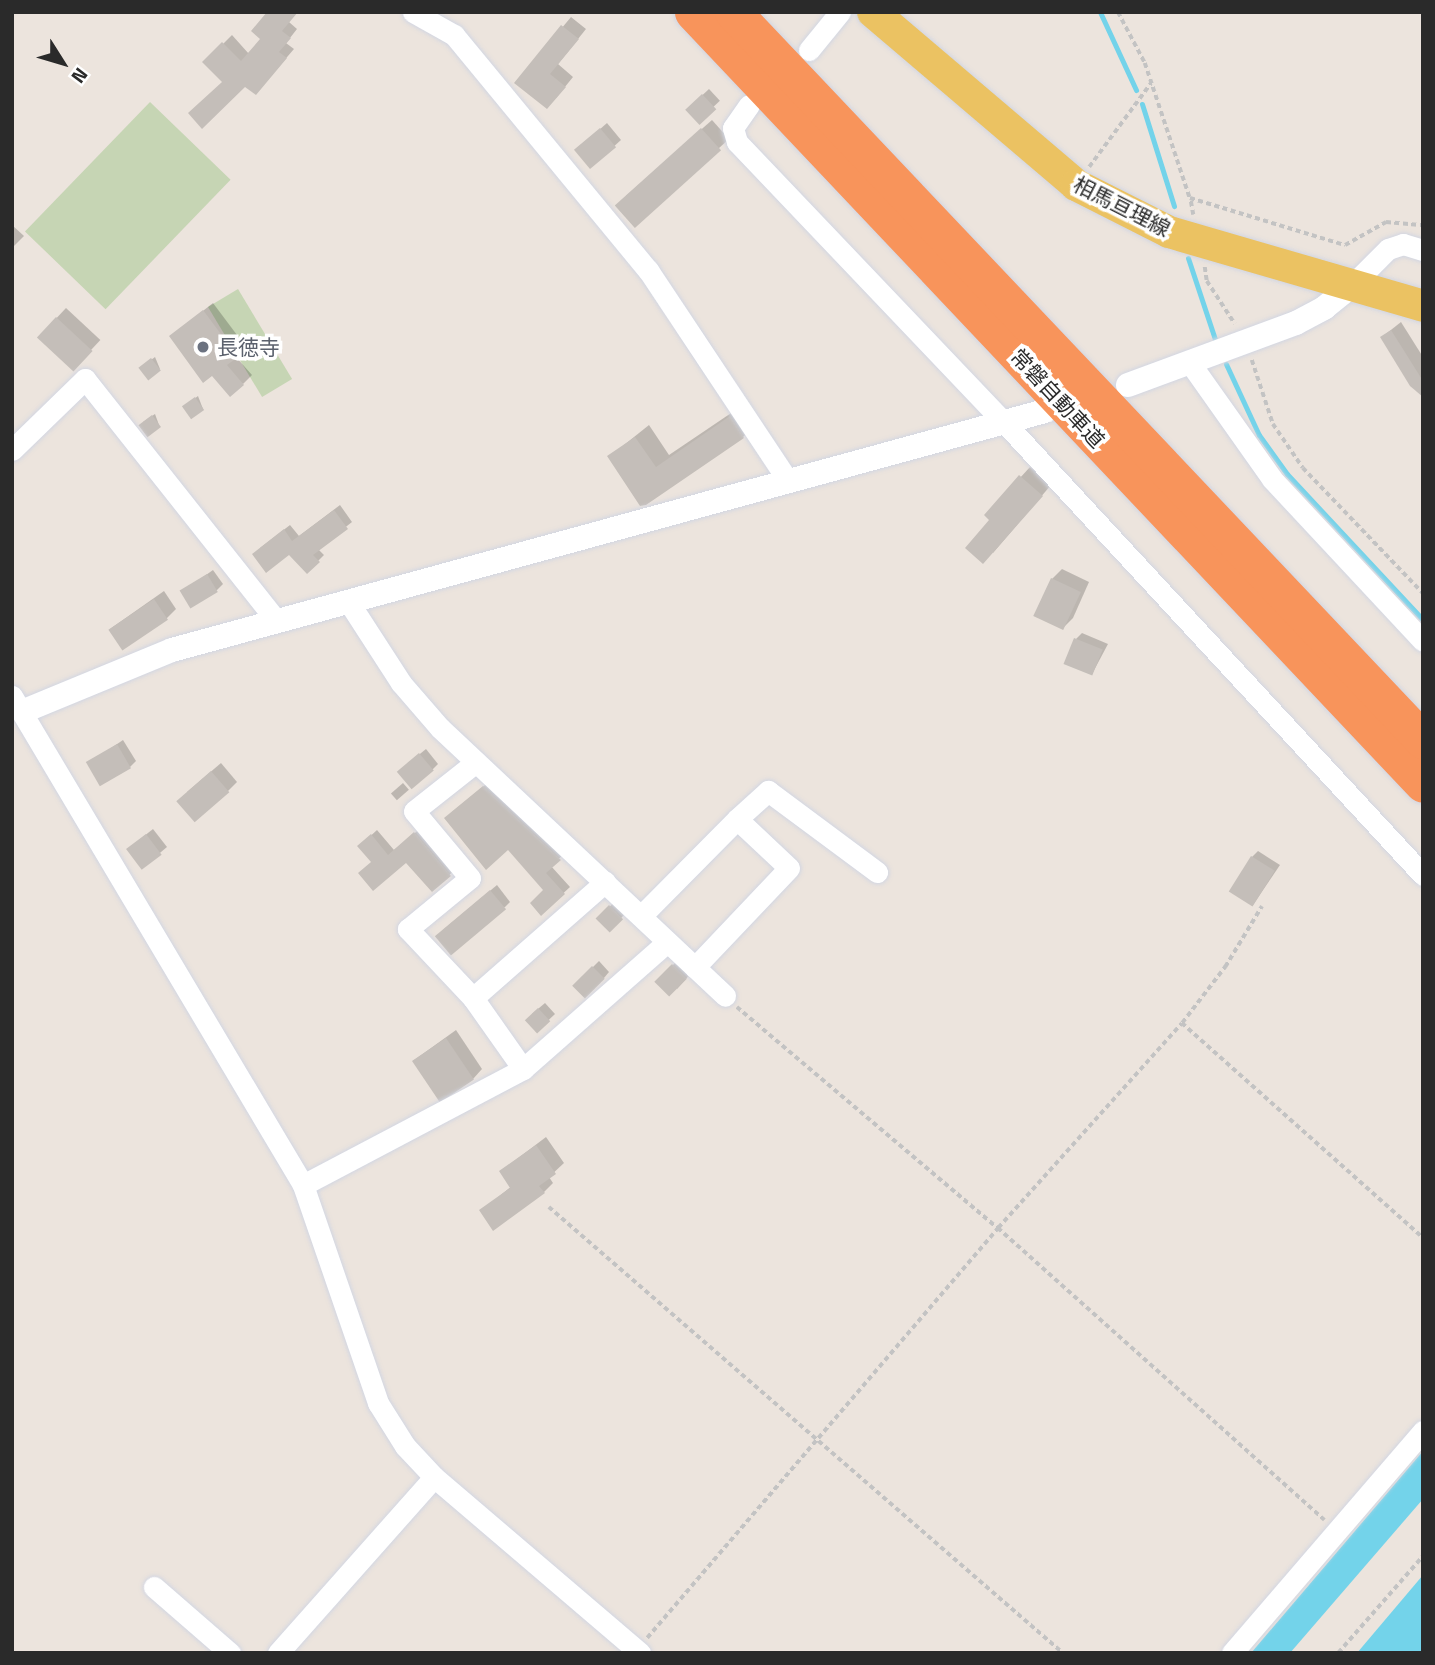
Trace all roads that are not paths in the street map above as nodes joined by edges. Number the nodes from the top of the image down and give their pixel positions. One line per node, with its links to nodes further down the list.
1 (413, 12): 16 (street)
2 (694, 12): 23 (highway, 常磐自動車道)
3 (733, 12): 21 (highway, 常磐自動車道)
4 (840, 12): 6 (street)
5 (873, 12): 9 (main road, 相馬亘理線)
6 (809, 50)
7 (748, 106): 14 (street)
8 (1423, 250): 9 (street)
9 (1352, 285): 10 (main road, 相馬亘理線); 11 (street)
10 (1423, 306)
11 (1190, 363): 12 (street); 19 (street)
12 (1128, 385)
13 (1045, 411): 14 (street)
14 (1004, 422): 16 (street); 26 (street)
15 (12, 450): 18 (street)
16 (787, 479): 17 (street)
17 (348, 601): 18 (street); 22 (street)
18 (277, 621): 20 (street)
19 (1423, 641)
20 (16, 708): 34 (street)
21 (1423, 740)
22 (477, 762): 27 (street); 32 (street)
23 (1423, 784)
24 (737, 819): 25 (street); 28 (street); 30 (street)
25 (877, 872)
26 (1423, 875)
27 (605, 882): 28 (street); 32 (street)
28 (642, 915): 29 (street)
29 (667, 942): 30 (street); 33 (street)
30 (695, 967): 31 (street)
31 (725, 996)
32 (473, 998): 33 (street)
33 (523, 1069): 34 (street)
34 (303, 1185): 36 (street)
35 (1423, 1431): 41 (street)
36 (434, 1478): 38 (street); 40 (street)
37 (154, 1587): 39 (street)
38 (638, 1651)
39 (230, 1653)
40 (278, 1653)
41 (1232, 1653)

